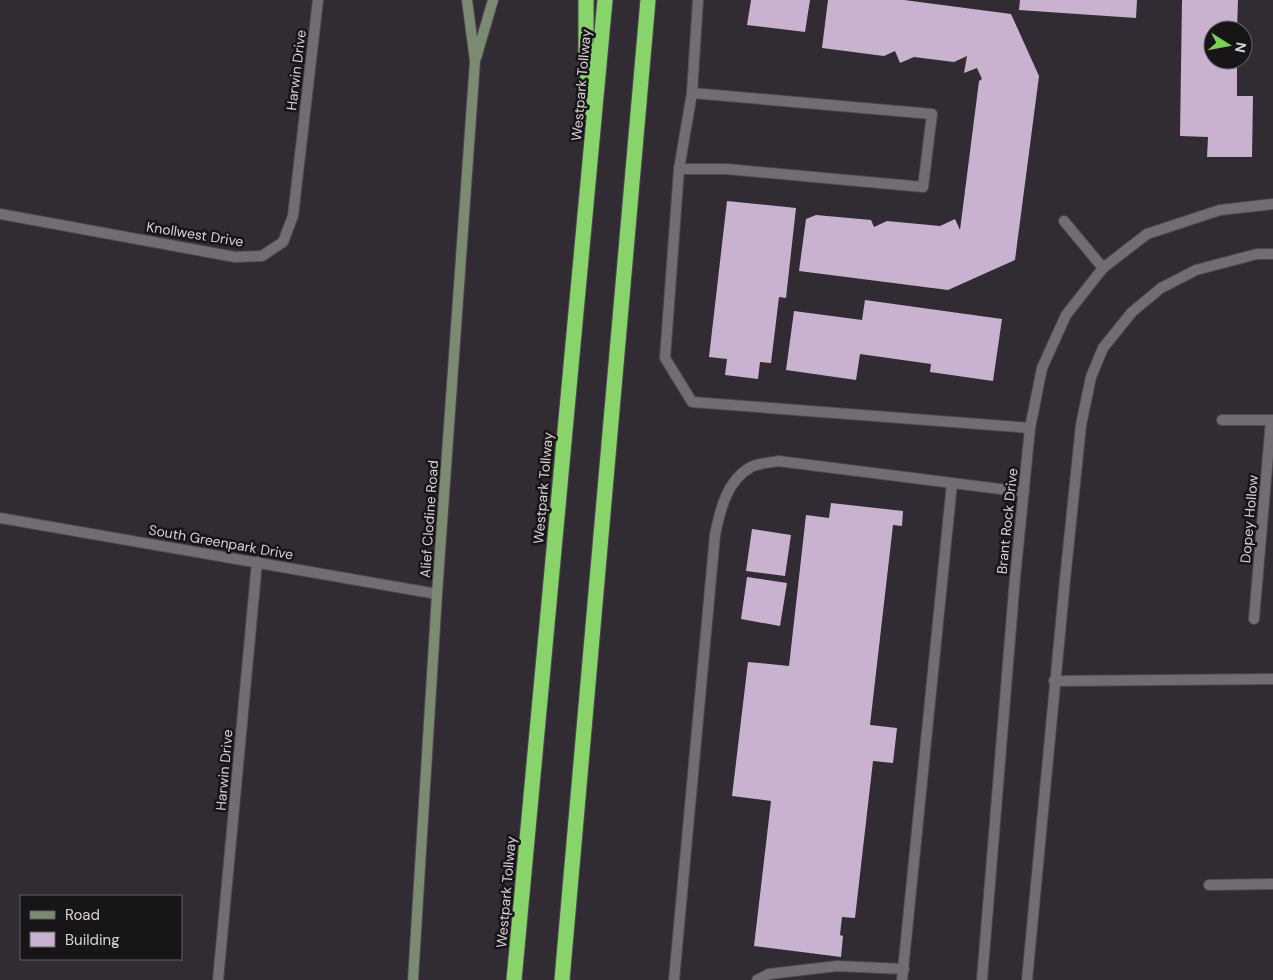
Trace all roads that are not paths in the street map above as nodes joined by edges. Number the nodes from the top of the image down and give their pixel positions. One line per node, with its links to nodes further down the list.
1 (318, 0): 10 (street, Harwin Drive)
2 (467, 0): 8 (main road, Alief Clodine Road)
3 (493, 0): 8 (main road, Alief Clodine Road)
4 (586, 0): 12 (highway)
5 (605, 0): 12 (highway, Westpark Tollway)
6 (648, 0): 35 (highway)
7 (698, 0): 9 (street)
8 (475, 61): 25 (main road, Alief Clodine Road)
9 (692, 93): 11 (street); 11 (street)
10 (302, 143): 14 (street, Knollwest Drive)
11 (679, 169): 20 (street)
12 (586, 196): 34 (highway, Westpark Tollway)
13 (1273, 204): 17 (street, Brant Rock Drive)
14 (0, 214)
15 (1064, 221): 17 (street)
16 (1273, 254): 28 (street)
17 (1103, 268): 20 (street, Brant Rock Drive)
18 (1222, 420): 19 (street)
19 (1272, 420): 26 (street, Dopey Hollow)
20 (1030, 428): 22 (street, Brant Rock Drive)
21 (952, 483): 22 (street); 31 (street); 36 (street)
22 (1024, 492): 39 (street, Brant Rock Drive)
23 (0, 518): 24 (street, South Greenpark Drive)
24 (258, 562): 25 (street, South Greenpark Drive); 32 (street, Harwin Drive)
25 (437, 594): 33 (main road, Alief Clodine Road)
26 (1254, 619)
27 (1273, 679): 28 (street)
28 (1054, 681): 40 (street)
29 (1273, 884): 30 (street)
30 (1209, 885)
31 (904, 969): 37 (street); 38 (street)
32 (218, 980)
33 (414, 980)
34 (514, 980)
35 (562, 980)
36 (674, 980)
37 (757, 980)
38 (902, 980)
39 (982, 980)
40 (1027, 980)

